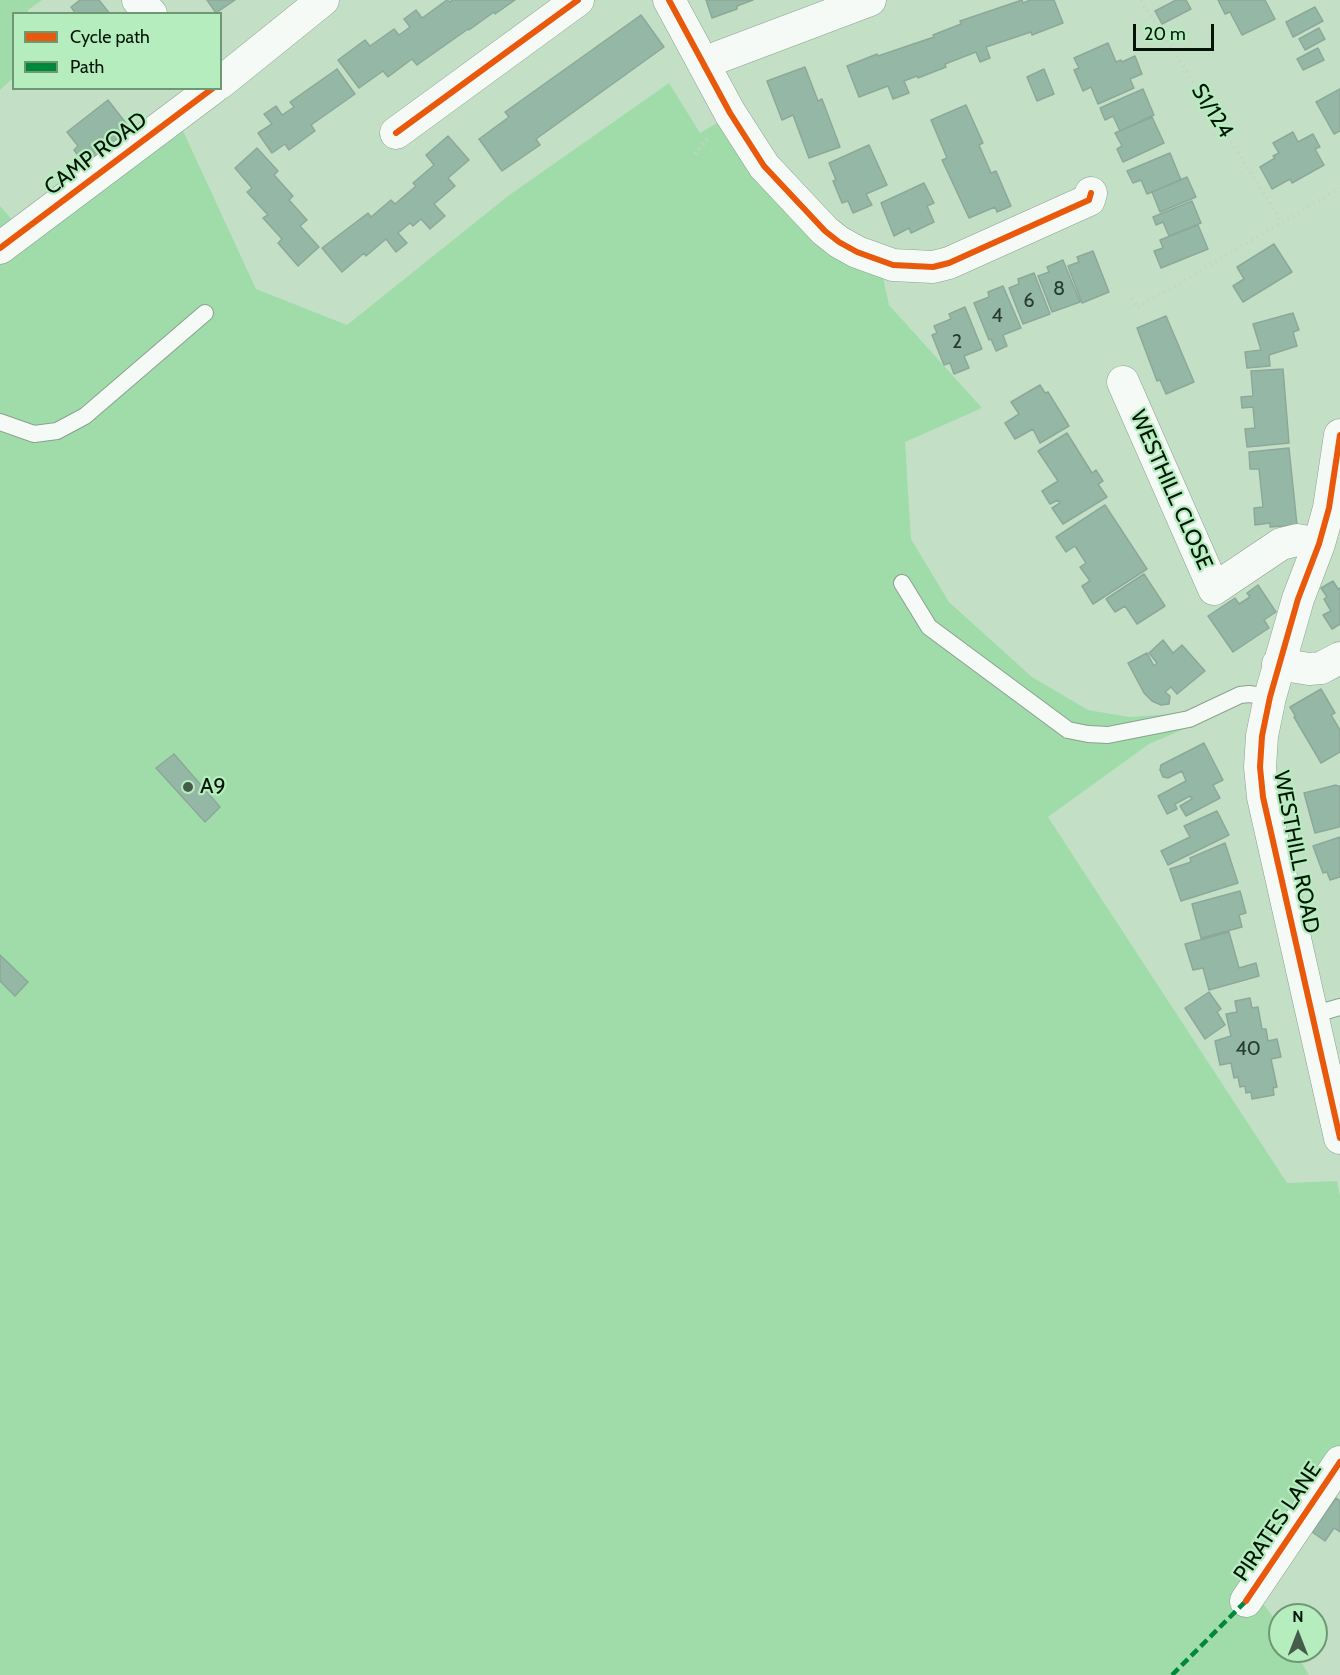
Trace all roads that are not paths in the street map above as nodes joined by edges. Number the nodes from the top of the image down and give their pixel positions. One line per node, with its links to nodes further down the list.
1 (138, 0): 6 (street)
2 (323, 0): 8 (street)
3 (578, 0): 10 (street)
4 (669, 0): 7 (street)
5 (870, 0): 7 (street)
6 (149, 12)
7 (704, 63): 11 (street)
8 (222, 81)
9 (210, 90): 12 (street, CAMP ROAD)
10 (396, 133)
11 (1092, 193)
12 (0, 248)
13 (205, 313): 15 (lane)
14 (1123, 382): 17 (street, WESTHILL CLOSE)
15 (0, 422)
16 (1340, 435): 17 (street, WESTHILL ROAD)
17 (1318, 544): 20 (street, WESTHILL ROAD)
18 (902, 583): 21 (lane)
19 (1340, 658): 20 (street)
20 (1278, 664): 21 (street, WESTHILL ROAD)
21 (1270, 697): 22 (street, WESTHILL ROAD)
22 (1326, 1011): 23 (street, WESTHILL ROAD)
23 (1340, 1138)
24 (1340, 1462): 25 (street, PIRATES LANE)
25 (1246, 1602)

